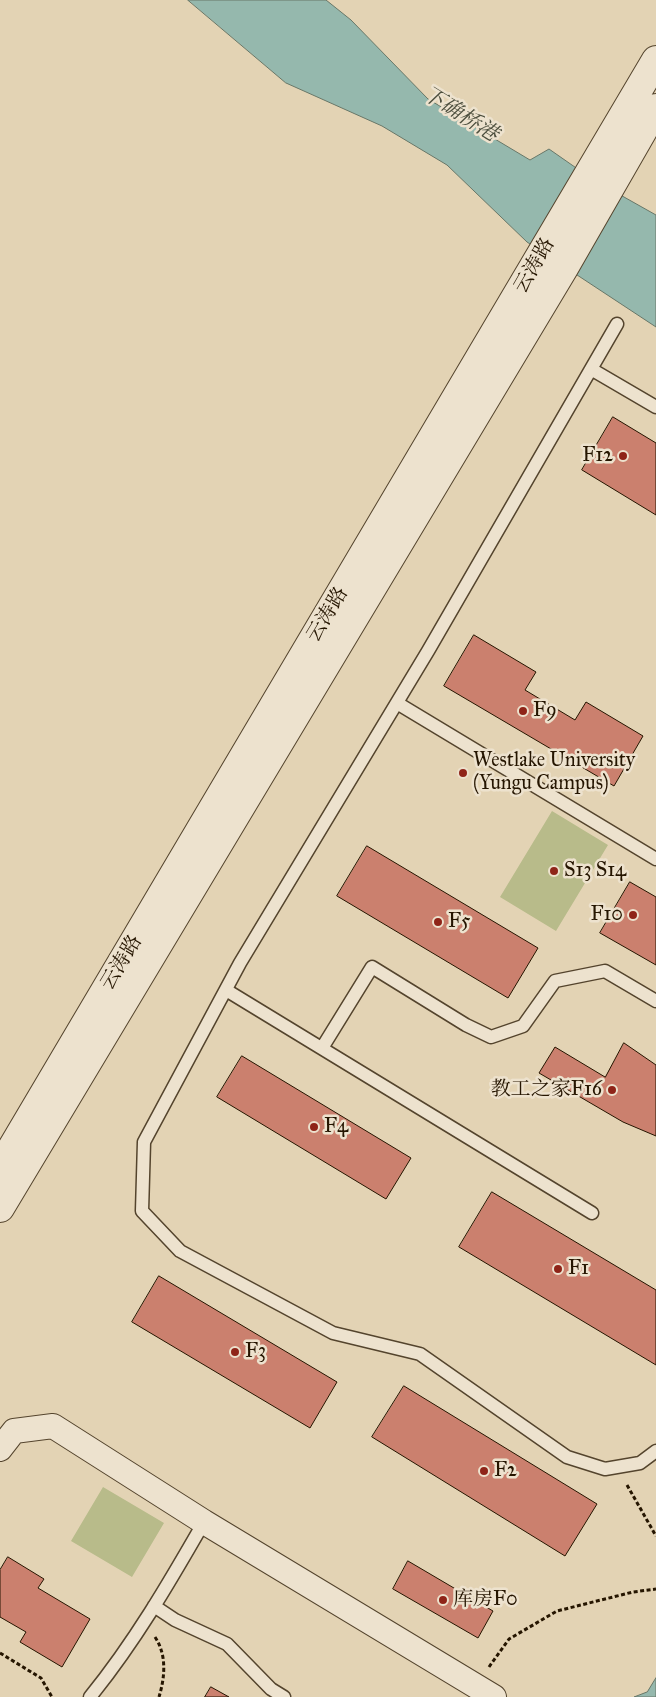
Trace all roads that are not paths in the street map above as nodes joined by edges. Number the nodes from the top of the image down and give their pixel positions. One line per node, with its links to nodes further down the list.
1 (656, 60): 3 (street, 云涛路)
2 (656, 108): 3 (street, 云涛路)
3 (614, 155): 4 (street, 云涛路)
4 (551, 265): 13 (street, 云涛路); 14 (street, 云涛路)
5 (617, 324): 6 (lane)
6 (591, 369): 7 (lane); 8 (lane)
7 (656, 407)
8 (397, 703): 9 (lane); 10 (lane)
9 (656, 859)
10 (226, 990): 12 (lane); 17 (lane)
11 (656, 1001): 12 (lane)
12 (322, 1048): 15 (lane)
13 (0, 1168)
14 (0, 1208)
15 (592, 1214)
16 (0, 1449): 18 (street)
17 (656, 1451)
18 (204, 1522): 19 (lane); 20 (street)
19 (154, 1606): 21 (lane); 22 (lane)
20 (485, 1692)
21 (90, 1697)
22 (284, 1697)

